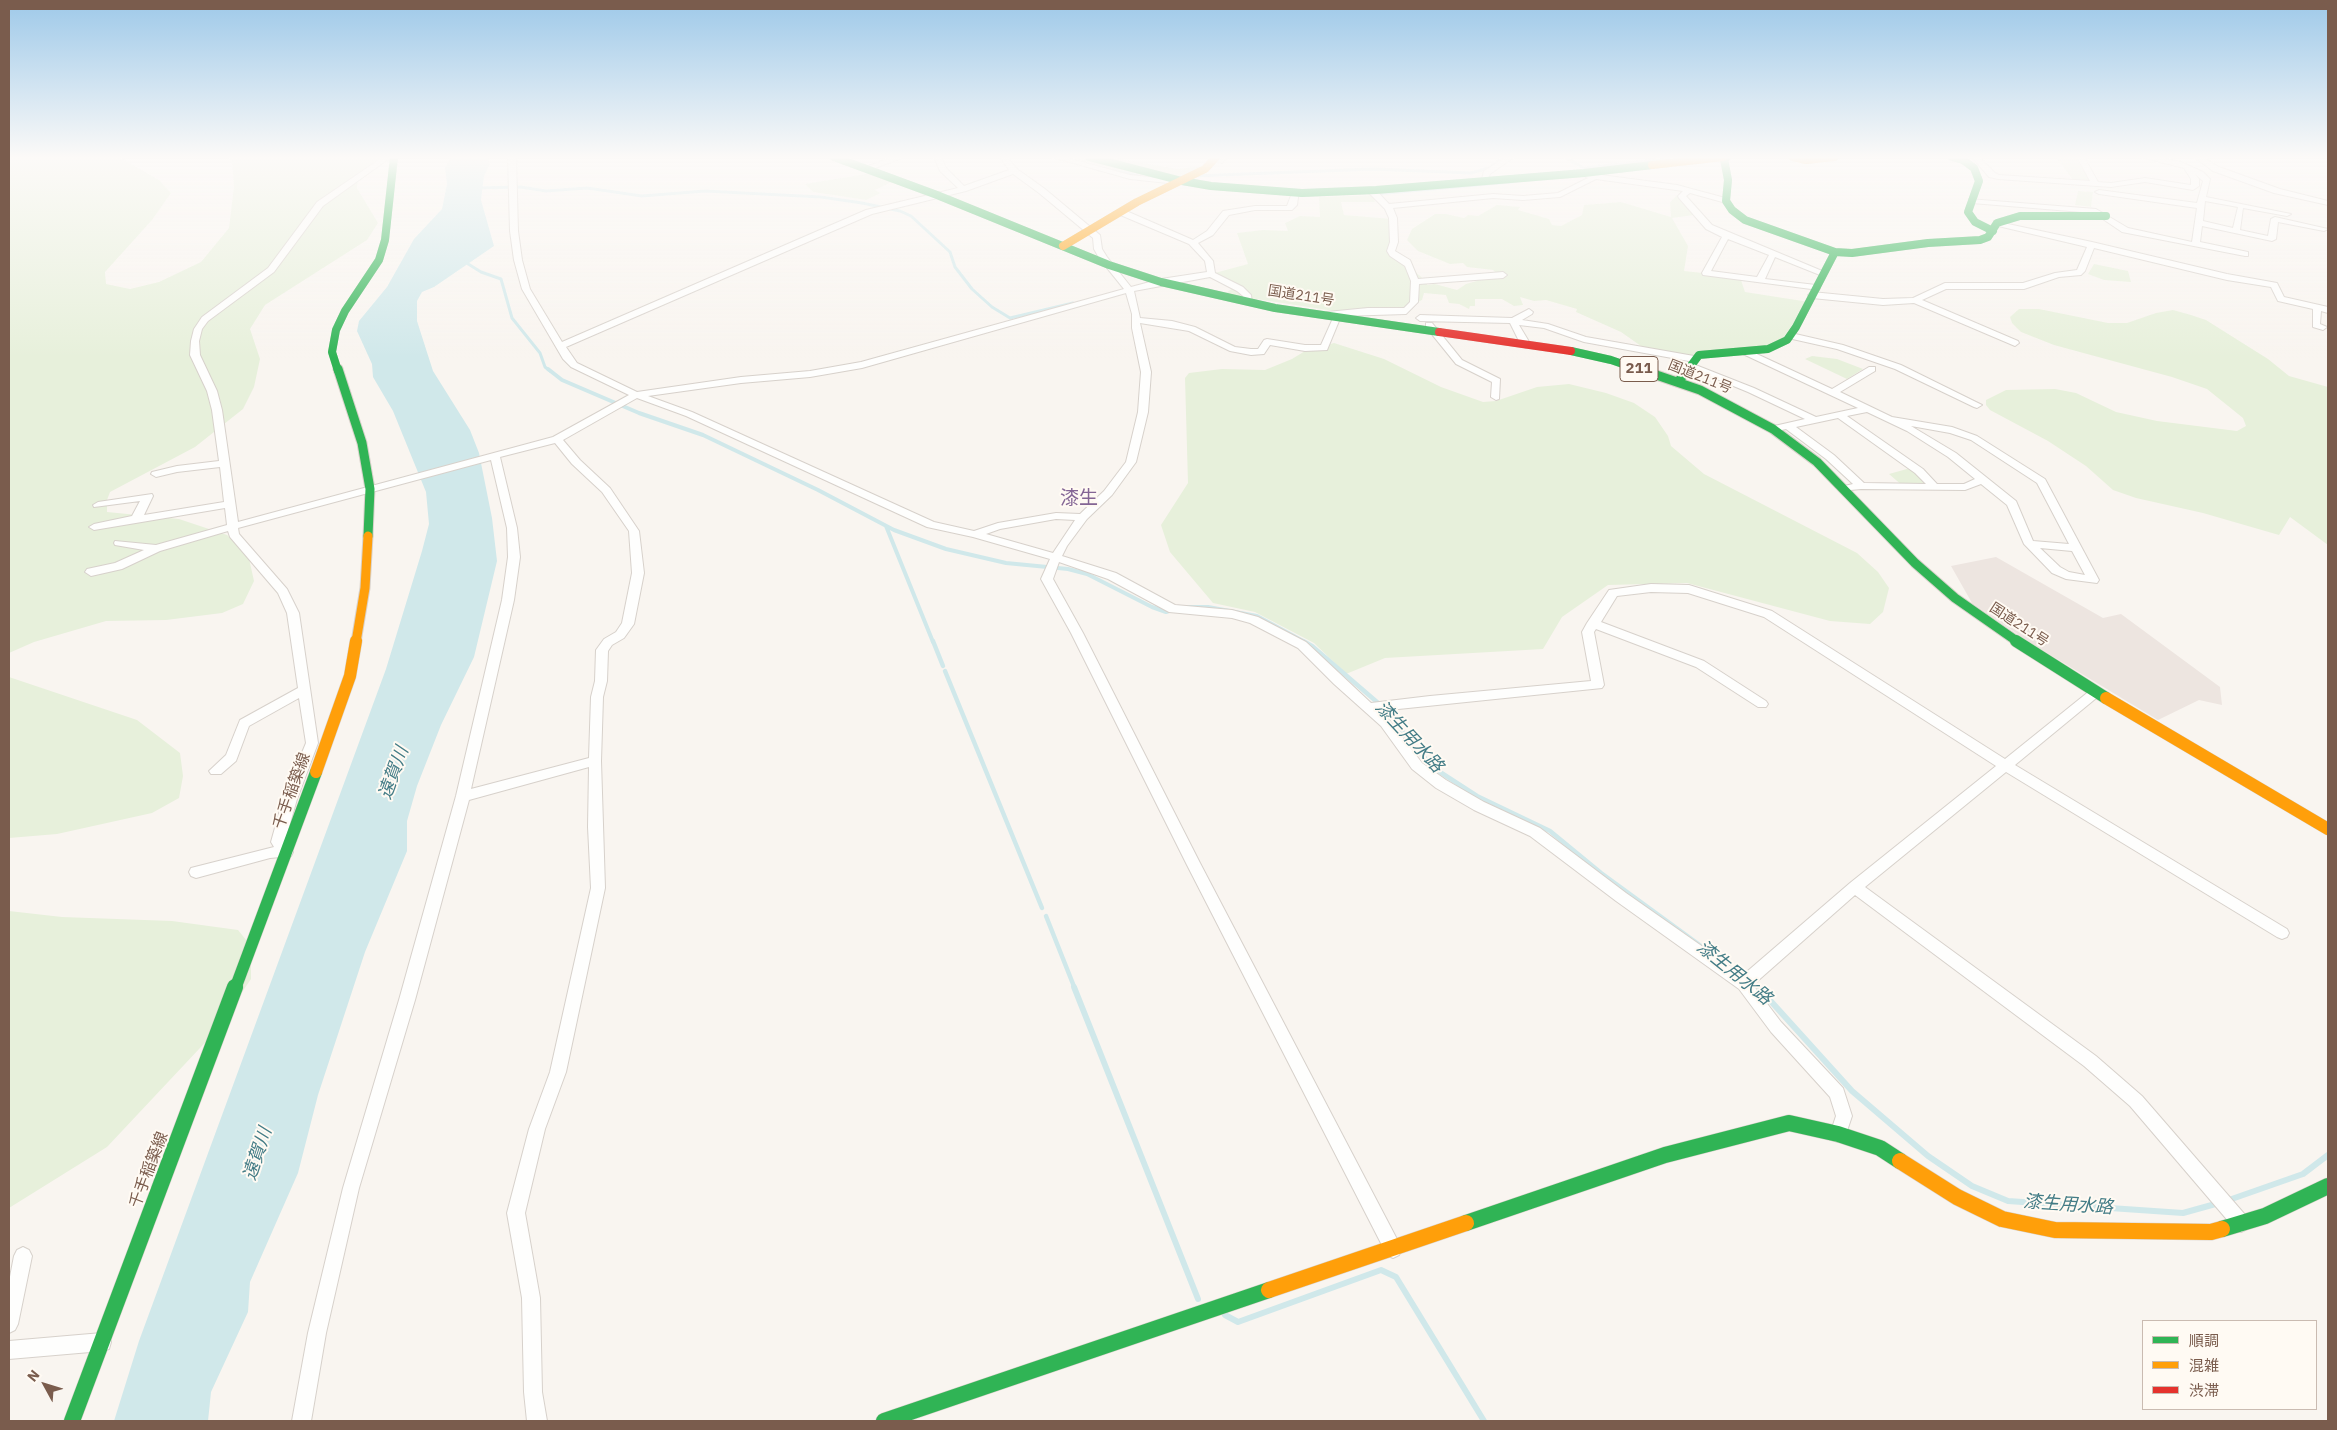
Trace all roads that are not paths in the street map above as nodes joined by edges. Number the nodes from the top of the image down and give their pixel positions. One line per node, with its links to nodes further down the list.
1 (2199, 223): 28 (street)
2 (305, 224): 75 (street)
3 (387, 224): 79 (main road, 千手稲築線)
4 (514, 224): 58 (street)
5 (842, 224): 58 (street)
6 (1008, 224): 29 (main road, 国道211号 / 211)
7 (1082, 224): 23 (street)
8 (1100, 224): 23 (main road)
9 (1148, 224): 26 (street)
10 (1217, 224): 26 (street)
11 (1393, 224): 39 (street)
12 (1706, 224): 25 (street)
13 (1756, 224): 30 (main road)
14 (1986, 224): 22 (main road)
15 (2002, 224): 22 (main road)
16 (2116, 224): 28 (street)
17 (2202, 224): 24 (street)
18 (2237, 224): 24 (street)
19 (2274, 224): 24 (street)
20 (2309, 224): 21 (street)
21 (2326, 226)
22 (1995, 227): 27 (street); 30 (main road)
23 (1090, 230): 29 (main road); 33 (street)
24 (2236, 231)
25 (1726, 236): 31 (street); 37 (street)
26 (1193, 243): 35 (street)
27 (2092, 244): 42 (street); 44 (street)
28 (2196, 244): 32 (street)
29 (1063, 246): 33 (main road, 国道211号 / 211)
30 (1835, 252): 34 (main road)
31 (1773, 254): 34 (street); 37 (street)
32 (2245, 254)
33 (1109, 265): 38 (main road, 国道211号 / 211); 40 (street)
34 (1823, 273): 41 (main road)
35 (1211, 274): 38 (street); 43 (street)
36 (1502, 275): 39 (street)
37 (1760, 280): 41 (street)
38 (1161, 282): 40 (street); 43 (main road, 国道211号 / 211)
39 (1415, 282): 46 (street)
40 (1128, 290): 51 (street); 64 (street)
41 (1814, 292): 42 (street); 55 (main road)
42 (1916, 300): 56 (street)
43 (1249, 302): 48 (main road, 国道211号 / 211)
44 (2317, 307): 45 (street); 53 (street)
45 (2328, 310)
46 (1406, 311): 48 (street); 50 (street)
47 (1529, 312): 52 (street)
48 (1320, 314): 49 (main road, 国道211号 / 211)
49 (1338, 317): 51 (street); 54 (main road, 国道211号 / 211)
50 (1420, 318): 52 (street); 54 (street)
51 (1136, 320): 84 (street)
52 (1513, 321): 57 (street); 60 (street)
53 (2323, 327)
54 (1434, 331): 57 (main road, 国道211号 / 211); 65 (street)
55 (1791, 336): 59 (main road); 66 (street)
56 (2015, 343)
57 (1526, 345): 62 (main road, 国道211号 / 211)
58 (561, 346): 64 (street)
59 (1746, 352): 60 (main road); 63 (street)
60 (1692, 362): 62 (main road); 70 (street)
61 (1872, 369): 63 (street)
62 (1678, 382): 72 (main road, 国道211号 / 211)
63 (1834, 392): 67 (street)
64 (636, 394): 73 (street); 88 (street)
65 (1496, 397)
66 (1977, 405)
67 (1869, 409): 68 (street); 69 (street)
68 (1839, 416): 70 (street); 80 (street)
69 (1888, 418): 77 (street); 91 (street)
70 (1814, 420): 71 (street)
71 (1788, 426): 72 (street); 78 (street)
72 (1773, 430): 81 (main road, 国道211号 / 211)
73 (557, 439): 74 (street); 100 (street)
74 (491, 457): 79 (street); 103 (street)
75 (223, 464): 76 (street); 82 (street)
76 (156, 474)
77 (1982, 480): 80 (street); 90 (street)
78 (1861, 486): 80 (street); 81 (street)
79 (374, 488): 87 (street); 105 (main road, 千手稲築線)
80 (1936, 488)
81 (1844, 489): 97 (main road, 国道211号 / 211)
82 (230, 504): 85 (street); 87 (street)
83 (98, 505): 85 (street)
84 (1084, 517): 88 (street); 93 (street)
85 (136, 519): 86 (street)
86 (94, 528)
87 (233, 528): 92 (street); 96 (street)
88 (975, 534): 93 (street)
89 (119, 543): 92 (street)
90 (2029, 544): 91 (street); 91 (street)
91 (2076, 548)
92 (156, 549): 94 (street)
93 (1056, 557): 99 (street); 113 (street)
94 (91, 572)
95 (1593, 623): 98 (street); 99 (street); 101 (street)
96 (303, 691): 102 (street); 105 (street)
97 (2096, 692): 101 (street); 104 (main road, 国道211号 / 211)
98 (1762, 704)
99 (1367, 708): 109 (street)
100 (595, 761): 103 (street); 120 (street)
101 (2005, 764): 107 (street); 108 (street)
102 (216, 771)
103 (463, 796): 119 (street)
104 (2328, 829)
105 (286, 852): 106 (street); 116 (main road, 千手稲築線)
106 (196, 872)
107 (1855, 887): 109 (street); 112 (street)
108 (2282, 933)
109 (1744, 984): 110 (street)
110 (1838, 1134): 112 (main road); 113 (main road)
111 (2328, 1186): 112 (main road)
112 (2241, 1223)
113 (1393, 1249): 121 (main road)
114 (23, 1256): 115 (street)
115 (9, 1324)
116 (102, 1342): 117 (street); 118 (main road, 千手稲築線)
117 (9, 1350)
118 (72, 1421)
119 (301, 1421)
120 (537, 1421)
121 (884, 1421)

